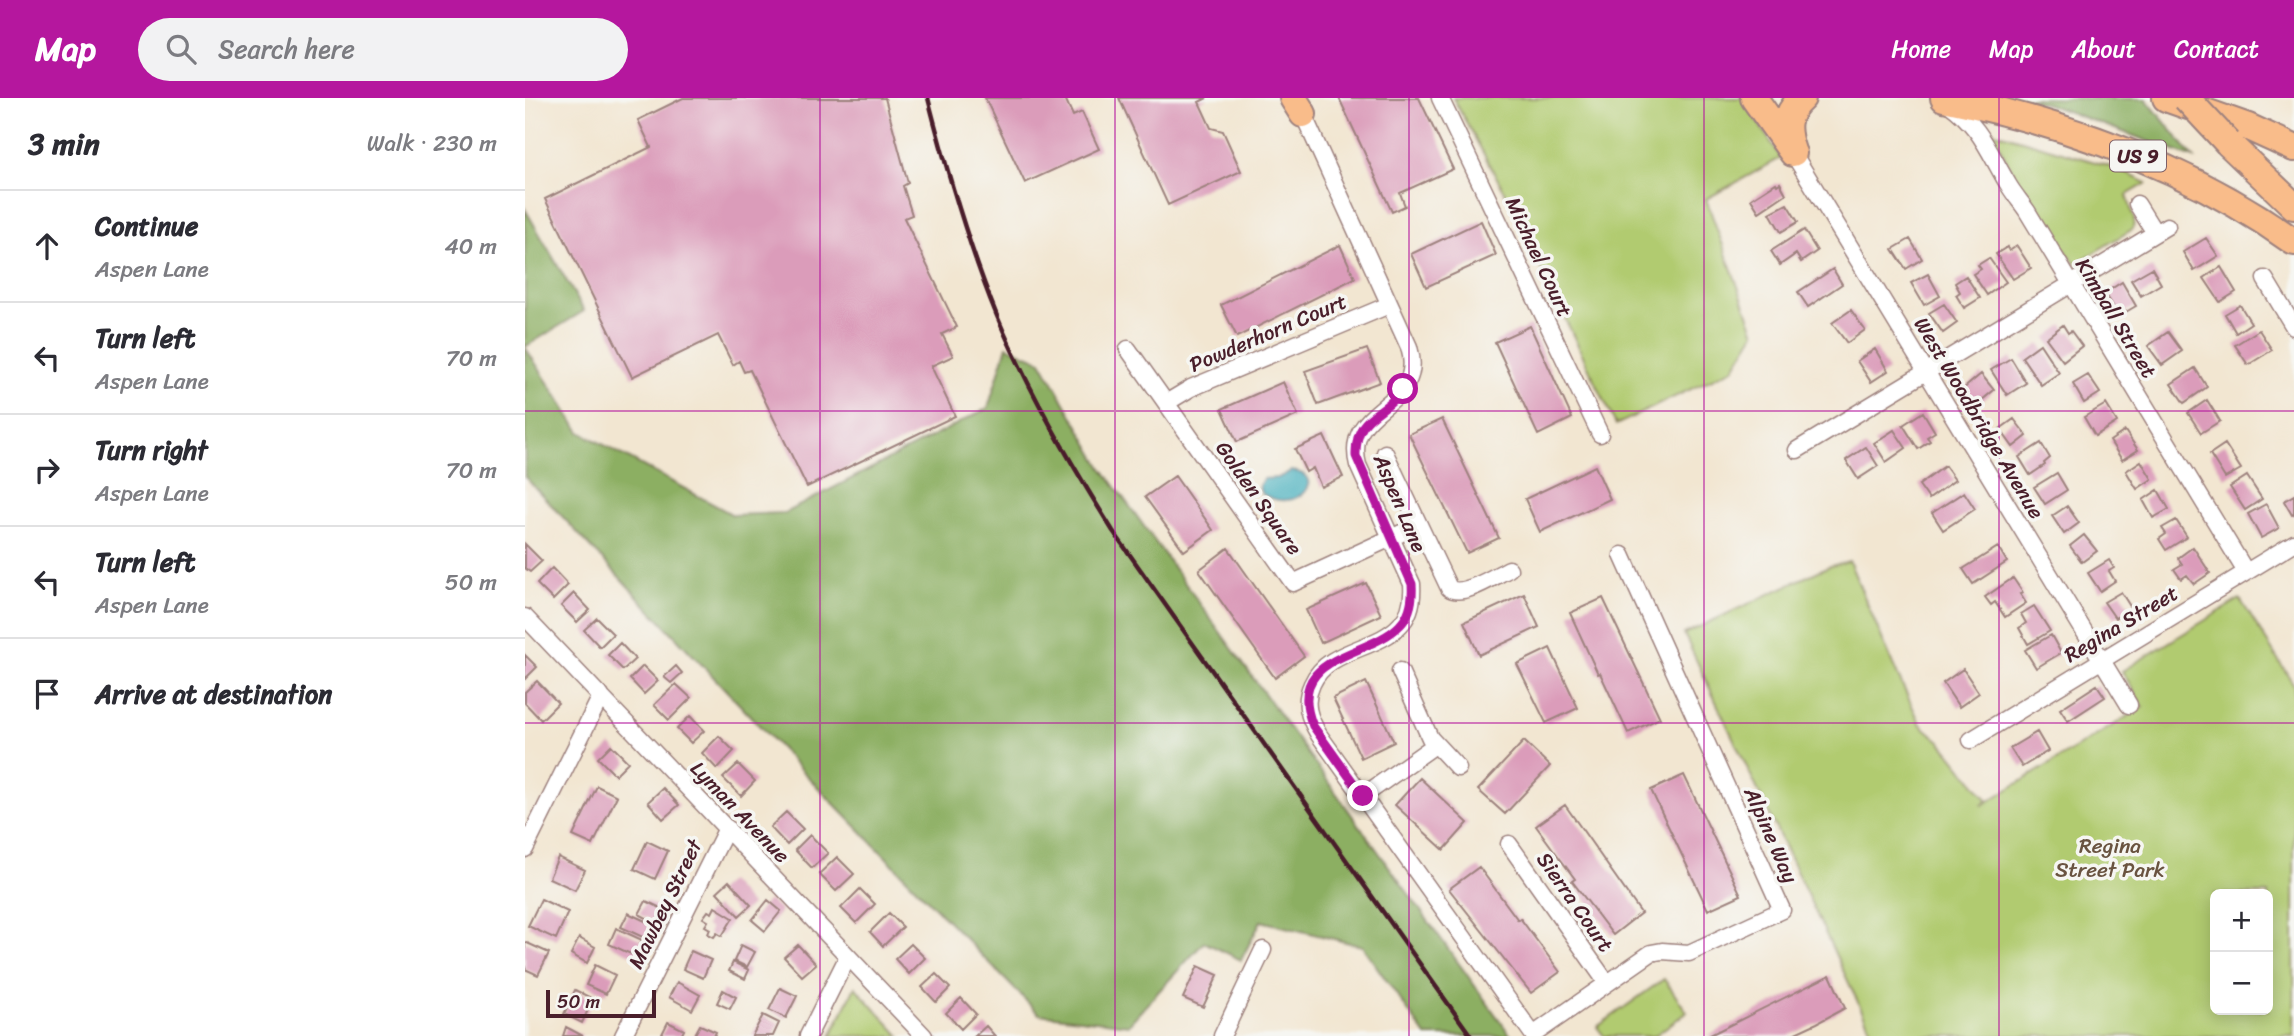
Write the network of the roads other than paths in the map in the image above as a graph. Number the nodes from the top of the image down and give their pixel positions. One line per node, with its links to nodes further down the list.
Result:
1 (1440, 98): 21 (street, Michael Court)
2 (1754, 98): 10 (highway)
3 (1802, 98): 10 (highway)
4 (1938, 98): 15 (street, Kimball Street)
5 (1944, 98): 13 (highway, US 9)
6 (2166, 98): 9 (highway)
7 (2186, 98): 12 (highway, bridge)
8 (1298, 103): 16 (street, Aspen Lane)
9 (2294, 148)
10 (1793, 153): 19 (street, West Woodbridge Avenue)
11 (2137, 204): 15 (street)
12 (2294, 206)
13 (2294, 242)
14 (2265, 279): 17 (street)
15 (2071, 284): 19 (street); 29 (street, Kimball Street)
16 (1389, 305): 20 (street, Powderhorn Court); 25 (street, Aspen Lane)
17 (2294, 327)
18 (1128, 349): 20 (street, Golden Square)
19 (1926, 372): 22 (street); 31 (street, West Woodbridge Avenue)
20 (1166, 403): 25 (street, Golden Square)
21 (1600, 434)
22 (1797, 450)
23 (1385, 453): 24 (street)
24 (1419, 525): 25 (street); 28 (street)
25 (1391, 537): 38 (street, Aspen Lane)
26 (2294, 543): 29 (street, Regina Street)
27 (1622, 555): 44 (street, Alpine Way)
28 (1509, 569)
29 (2246, 572): 31 (street, Regina Street)
30 (525, 617): 33 (street, Lyman Avenue)
31 (2102, 660): 34 (street, West Woodbridge Avenue); 35 (street, Regina Street)
32 (1399, 671): 36 (street)
33 (601, 696): 39 (street, Lyman Avenue); 40 (street)
34 (2129, 705)
35 (1971, 740)
36 (1435, 745): 37 (street); 38 (street)
37 (1458, 768)
38 (1363, 796): 45 (street, Aspen Lane)
39 (727, 828): 43 (street, Lyman Avenue); 46 (street, Mawbey Street)
40 (526, 843)
41 (1509, 844): 44 (street, Sierra Court)
42 (1263, 950): 49 (street)
43 (848, 956): 47 (street); 48 (street, Lyman Avenue)
44 (1607, 983): 45 (street, Alpine Way)
45 (1533, 1035)
46 (623, 1036)
47 (808, 1036)
48 (924, 1036)
49 (1222, 1036)

